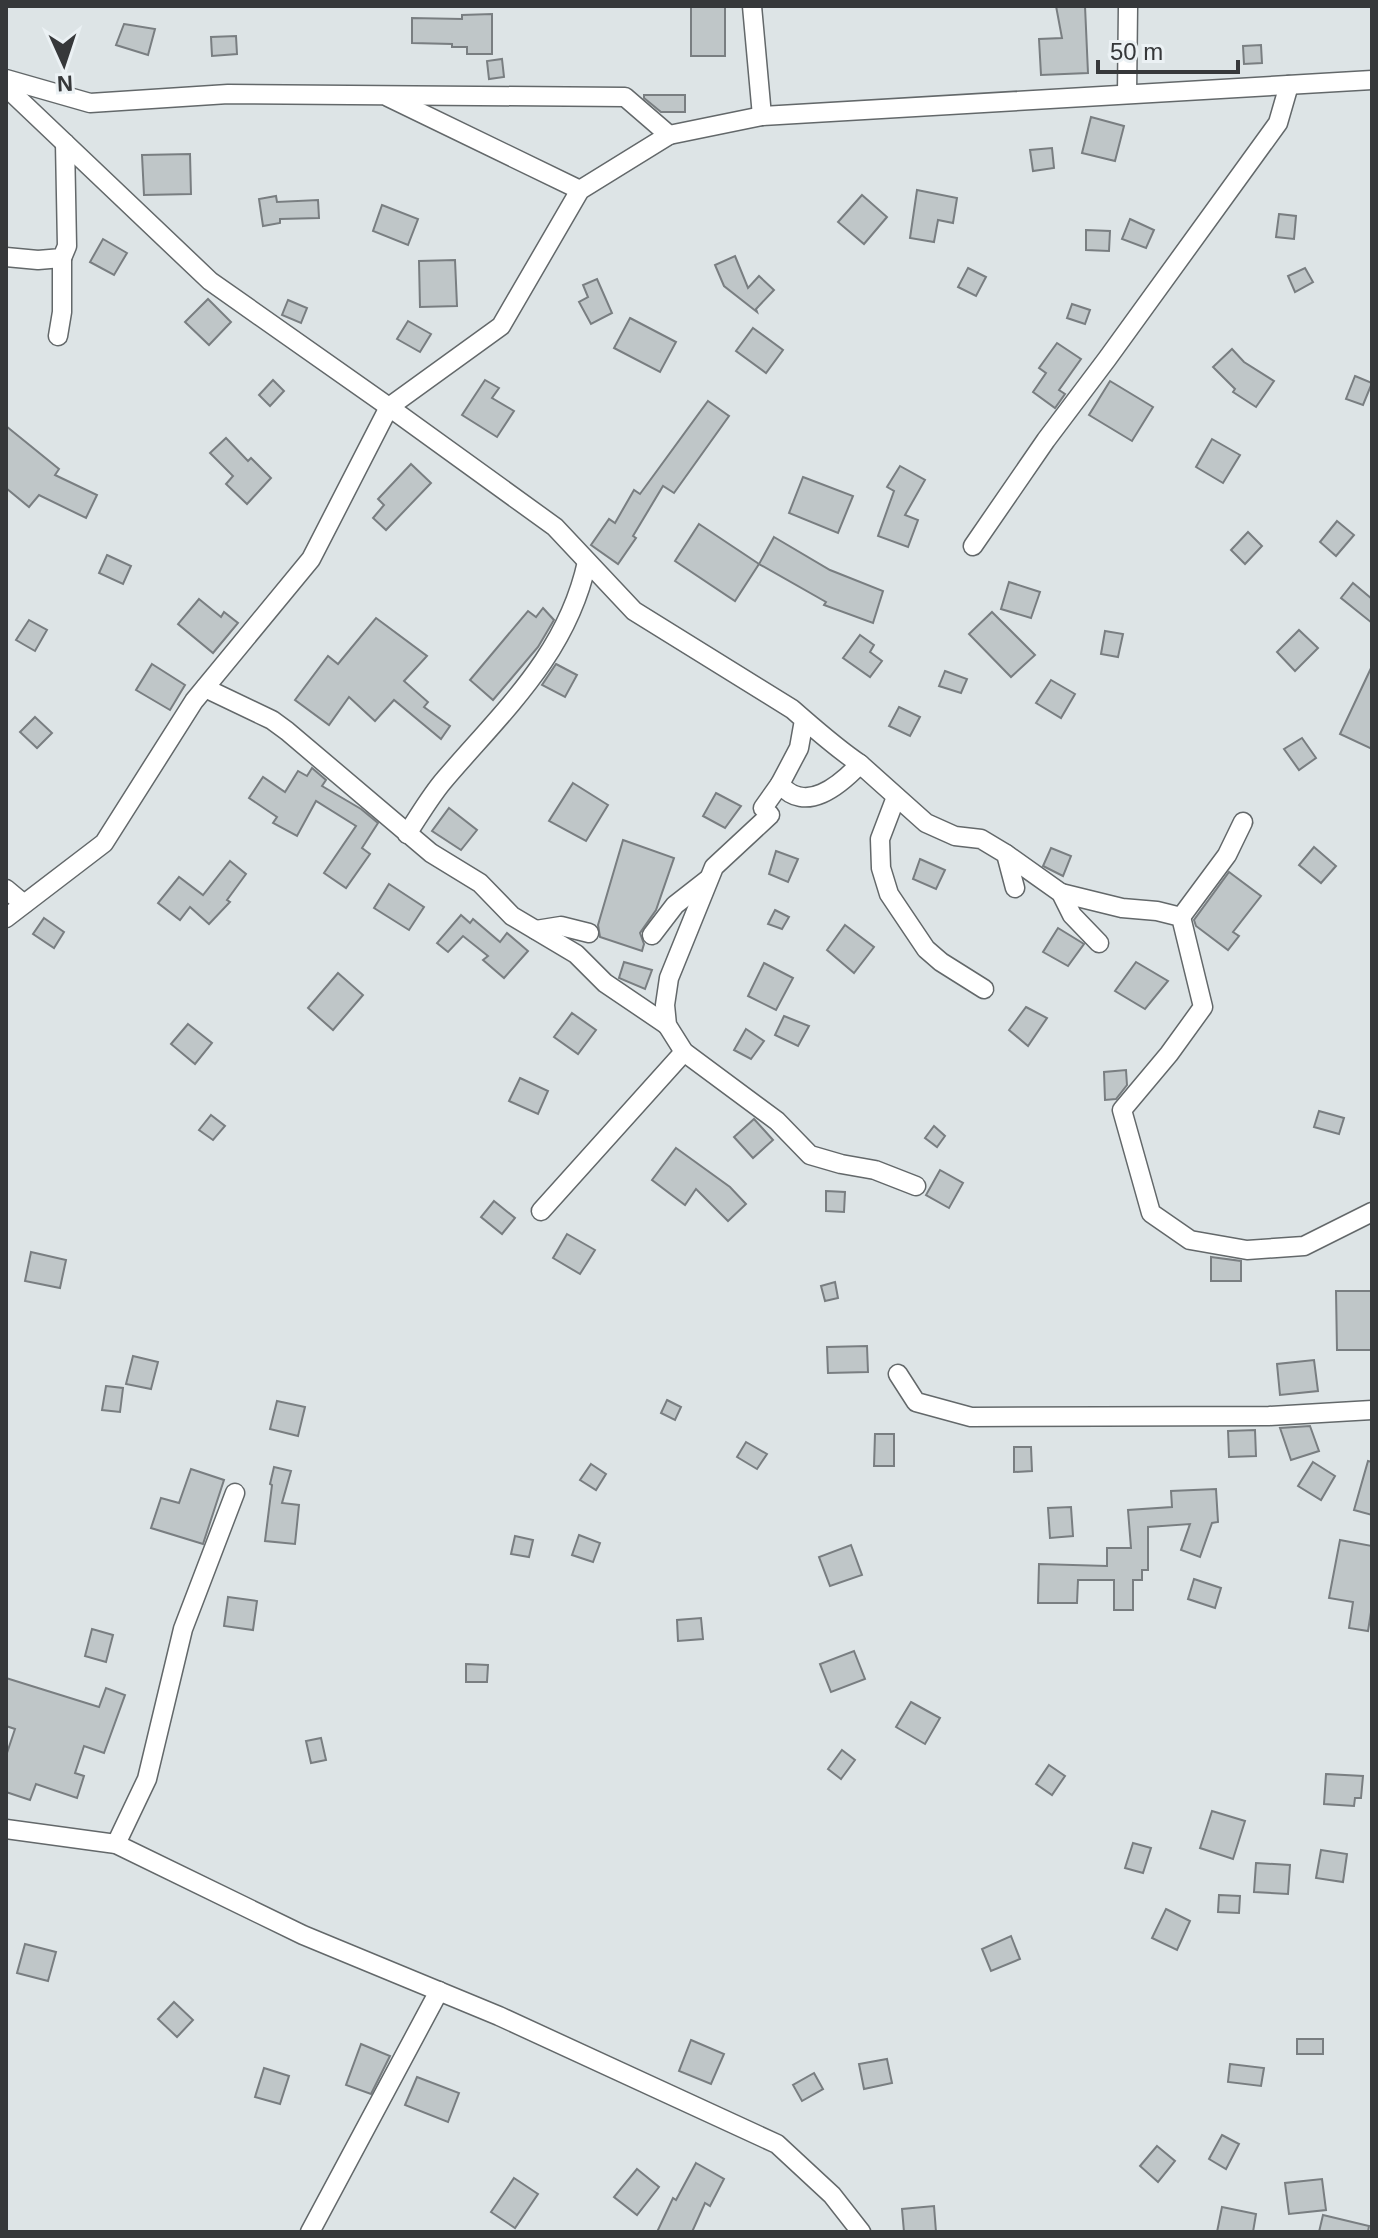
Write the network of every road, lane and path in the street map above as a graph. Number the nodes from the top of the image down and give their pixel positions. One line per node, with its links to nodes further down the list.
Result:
1 (752, 6): 9 (street)
2 (1128, 6): 7 (street)
3 (6, 79): 8 (street)
4 (1372, 80): 5 (street)
5 (1289, 85): 7 (street); 17 (street)
6 (6, 87): 11 (street)
7 (1127, 94): 9 (street)
8 (383, 95): 10 (street); 12 (street)
9 (762, 116): 10 (street)
10 (669, 135): 12 (street)
11 (65, 143): 14 (street); 16 (street)
12 (580, 190): 16 (street)
13 (6, 257): 14 (street)
14 (62, 258): 15 (street)
15 (58, 336)
16 (389, 407): 18 (street); 19 (street)
17 (973, 546)
18 (587, 562): 20 (street); 25 (street)
19 (205, 688): 25 (street); 31 (street)
20 (804, 720): 21 (street); 22 (street)
21 (860, 764): 22 (street); 23 (street)
22 (780, 784): 27 (street)
23 (896, 797): 26 (street); 38 (street)
24 (1243, 822): 32 (street)
25 (407, 834): 34 (street)
26 (1006, 854): 28 (street); 30 (street)
27 (709, 879): 36 (street); 39 (street)
28 (1015, 888)
29 (6, 889): 31 (street)
30 (1061, 893): 32 (street); 37 (street)
31 (24, 904): 33 (street)
32 (1181, 917): 43 (street)
33 (6, 918)
34 (536, 930): 35 (street); 39 (street)
35 (589, 933)
36 (652, 935)
37 (1099, 943)
38 (984, 989)
39 (667, 1025): 40 (street)
40 (684, 1052): 41 (street); 42 (street)
41 (916, 1186)
42 (541, 1211)
43 (1372, 1212)
44 (898, 1374): 45 (street)
45 (1372, 1410)
46 (235, 1493): 48 (street)
47 (6, 1829): 48 (street)
48 (116, 1844): 49 (street)
49 (439, 1991): 50 (street); 51 (street)
50 (310, 2232)
51 (861, 2232)

